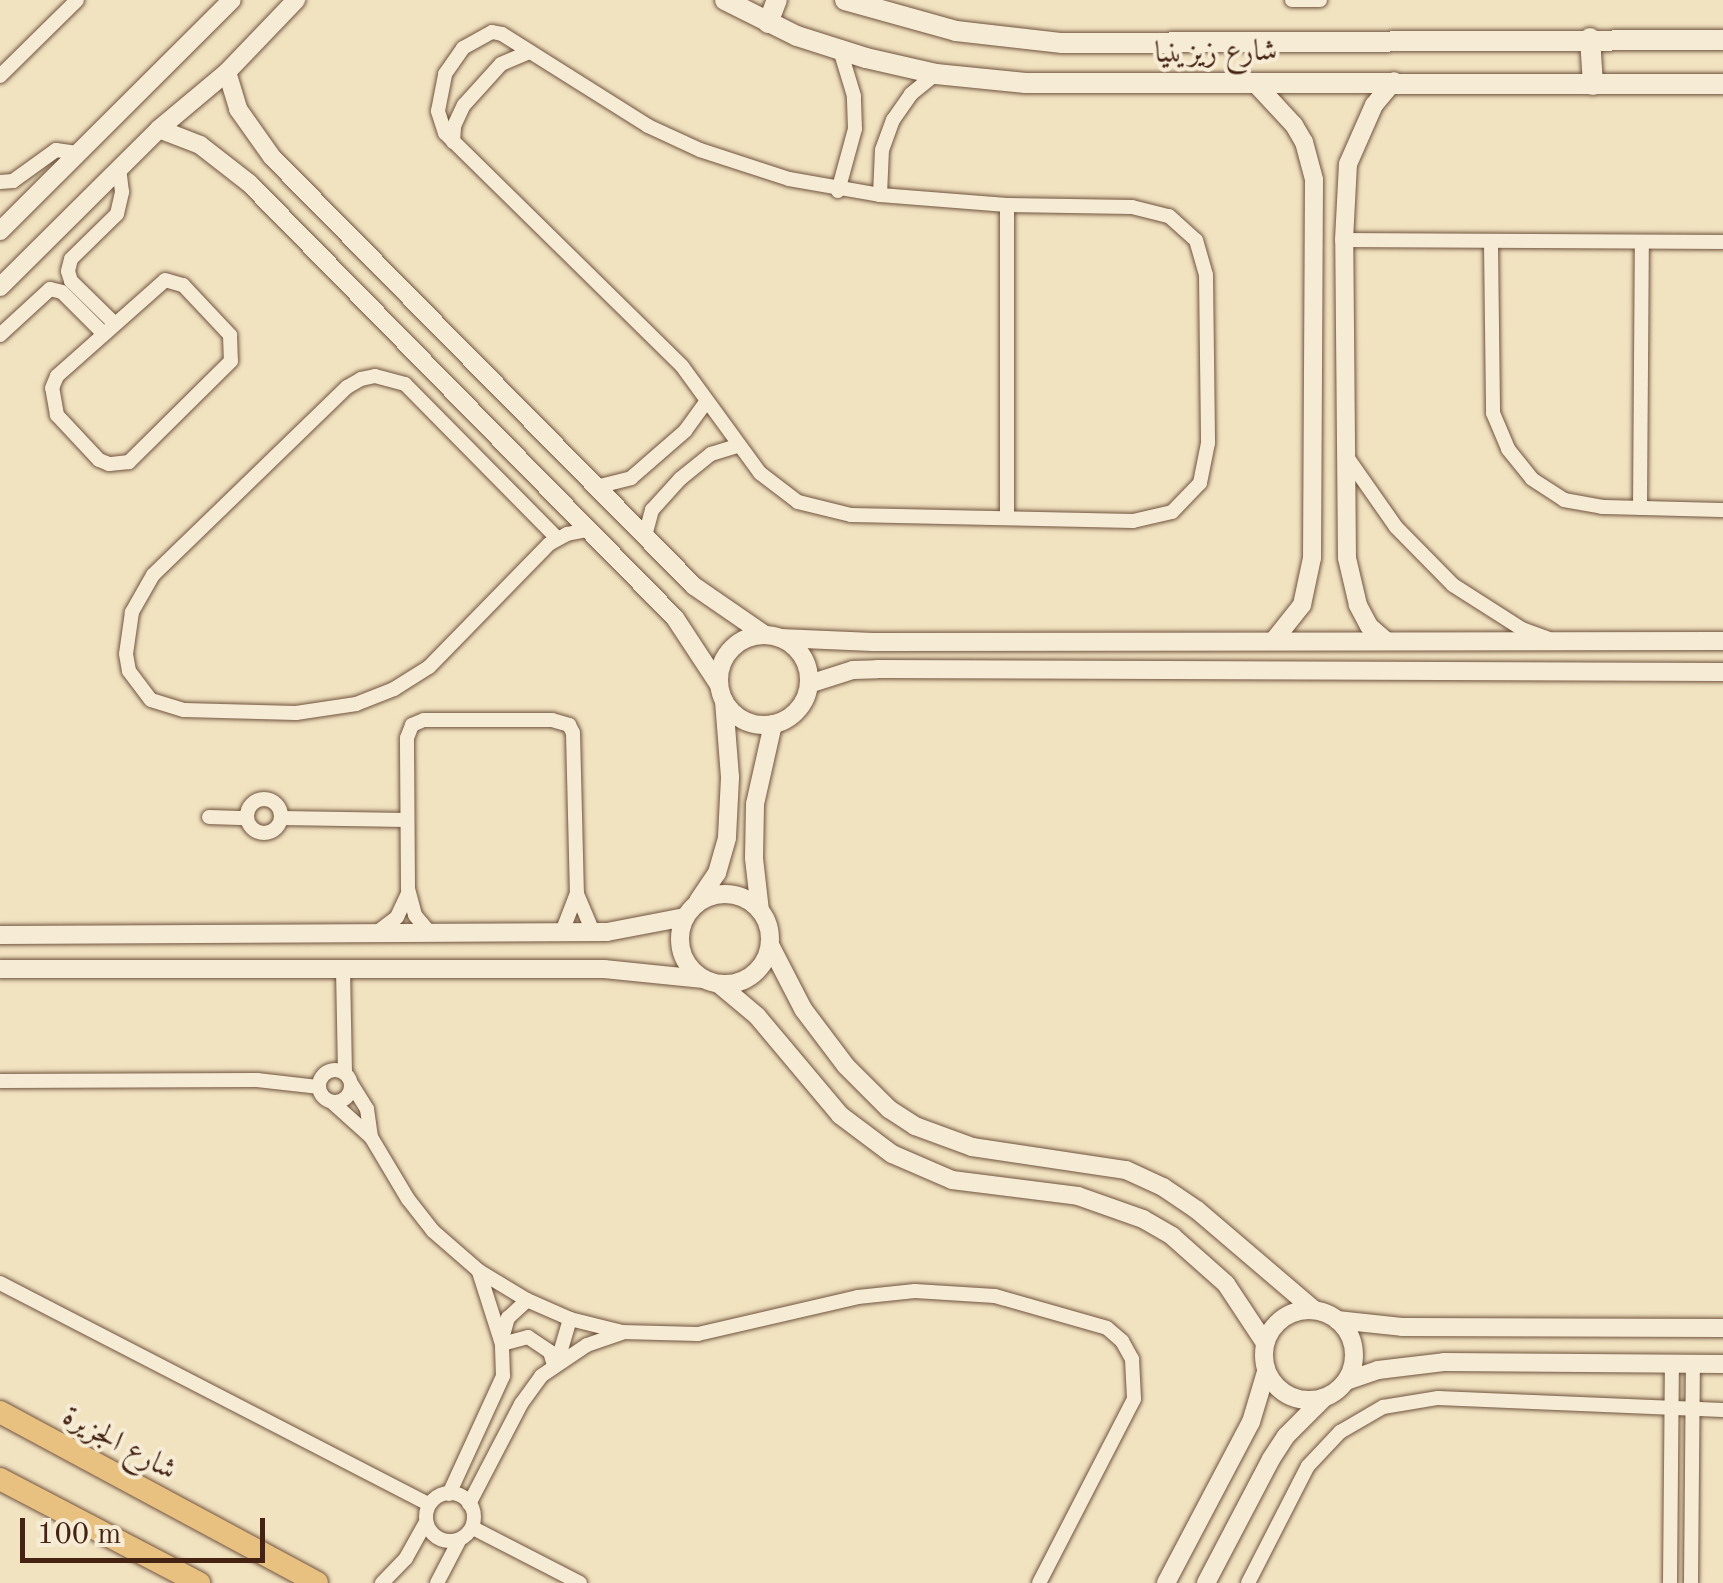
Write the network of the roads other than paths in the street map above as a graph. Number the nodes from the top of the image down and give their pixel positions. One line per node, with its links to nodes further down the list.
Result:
1 (77, 0): 16 (street)
2 (232, 0): 23 (street)
3 (296, 0): 14 (street)
4 (725, 0): 9 (main road, شارع زيزينيا)
5 (777, 0): 9 (main road)
6 (846, 0): 10 (main road, شارع زيزينيا)
7 (1292, 0): 8 (street)
8 (1320, 0)
9 (768, 23): 12 (main road, شارع زيزينيا)
10 (1590, 38): 11 (main road, شارع زيزينيا); 20 (main road)
11 (1723, 40)
12 (840, 50): 15 (main road, شارع زيزينيا); 26 (street)
13 (529, 52): 22 (street); 22 (street); 26 (street)
14 (227, 72): 21 (street); 40 (street)
15 (936, 74): 18 (main road, شارع زيزينيا); 27 (street)
16 (0, 76)
17 (1394, 81): 18 (main road, شارع زيزينيا); 20 (main road, شارع زيزينيا); 30 (street)
18 (1255, 83): 49 (street)
19 (1723, 84): 20 (main road, شارع زيزينيا)
20 (1592, 85)
21 (159, 129): 24 (street); 41 (street)
22 (453, 142): 37 (street)
23 (76, 153): 25 (street); 29 (street)
24 (118, 169): 34 (street); 35 (street)
25 (0, 182)
26 (838, 191): 27 (street)
27 (880, 195): 28 (street)
28 (1007, 205): 44 (street); 44 (street)
29 (0, 230)
30 (1344, 240): 33 (street); 39 (street)
31 (1642, 242): 32 (street); 33 (street); 42 (street)
32 (1723, 242)
33 (1491, 244): 42 (street)
34 (0, 287)
35 (109, 328): 35 (street); 36 (street)
36 (0, 334)
37 (706, 402): 38 (street); 40 (street)
38 (738, 446): 44 (street); 46 (street)
39 (1348, 457): 50 (street); 51 (street)
40 (596, 487): 46 (street)
41 (560, 501): 45 (street); 47 (street)
42 (1640, 508): 43 (street)
43 (1723, 510)
44 (1007, 517)
45 (588, 530): 47 (street); 55 (street)
46 (645, 536): 48 (street)
47 (552, 540): 47 (street)
48 (773, 636): 49 (street); 54 (street); 55 (street)
49 (1275, 639): 50 (street)
50 (1385, 640): 51 (street)
51 (1557, 641): 52 (street)
52 (1723, 641)
53 (1723, 672): 54 (street)
54 (809, 684): 56 (street)
55 (722, 692): 56 (street); 63 (street)
56 (772, 724): 64 (street)
57 (209, 817): 58 (street)
58 (247, 818): 59 (street); 59 (street)
59 (281, 818): 60 (street)
60 (408, 820): 61 (street); 62 (street)
61 (408, 892): 67 (street); 68 (street)
62 (577, 893): 65 (street); 66 (street)
63 (691, 910): 64 (street); 66 (street); 73 (street)
64 (760, 911): 70 (street)
65 (562, 932): 66 (street); 68 (street)
66 (593, 932)
67 (376, 933): 68 (street); 69 (street)
68 (430, 933)
69 (0, 934)
70 (770, 944): 73 (street); 79 (street)
71 (0, 969): 72 (street)
72 (344, 969): 73 (street); 74 (street)
73 (711, 982): 80 (street)
74 (348, 1078): 76 (street); 77 (street); 78 (street)
75 (0, 1081): 76 (street)
76 (318, 1087): 77 (street)
77 (332, 1102): 78 (street)
78 (371, 1137): 81 (street)
79 (1196, 1210): 80 (street); 84 (street)
80 (1172, 1236): 90 (street)
81 (479, 1271): 83 (street); 89 (street)
82 (0, 1283): 104 (street)
83 (526, 1300): 85 (street); 89 (street)
84 (1313, 1310): 86 (street); 90 (street)
85 (570, 1319): 88 (street); 92 (street)
86 (1338, 1320): 87 (street); 96 (street)
87 (1723, 1328)
88 (622, 1332): 92 (street); 114 (street)
89 (502, 1344): 92 (street); 103 (street)
90 (1265, 1344): 95 (street)
91 (1723, 1364): 94 (street)
92 (554, 1365): 105 (street)
93 (1672, 1365): 94 (street); 96 (street); 98 (street)
94 (1693, 1365): 99 (street)
95 (1266, 1372): 97 (street); 115 (street)
96 (1346, 1381): 97 (street)
97 (1325, 1398): 116 (street)
98 (1672, 1408): 99 (street); 117 (street); 118 (street)
99 (1692, 1408): 100 (street); 119 (street)
100 (1723, 1410)
101 (0, 1412): 110 (main road, شارع الجزيرة)
102 (0, 1479): 109 (main road)
103 (448, 1494): 104 (street); 105 (street)
104 (427, 1502): 106 (street)
105 (469, 1504): 107 (street)
106 (426, 1522): 108 (street); 111 (street)
107 (475, 1529): 108 (street); 113 (street)
108 (458, 1541): 112 (street)
109 (200, 1583)
110 (317, 1583)
111 (382, 1583)
112 (437, 1583)
113 (580, 1583)
114 (1039, 1583)
115 (1166, 1583)
116 (1206, 1583)
117 (1248, 1583)
118 (1670, 1583)
119 (1691, 1583)

